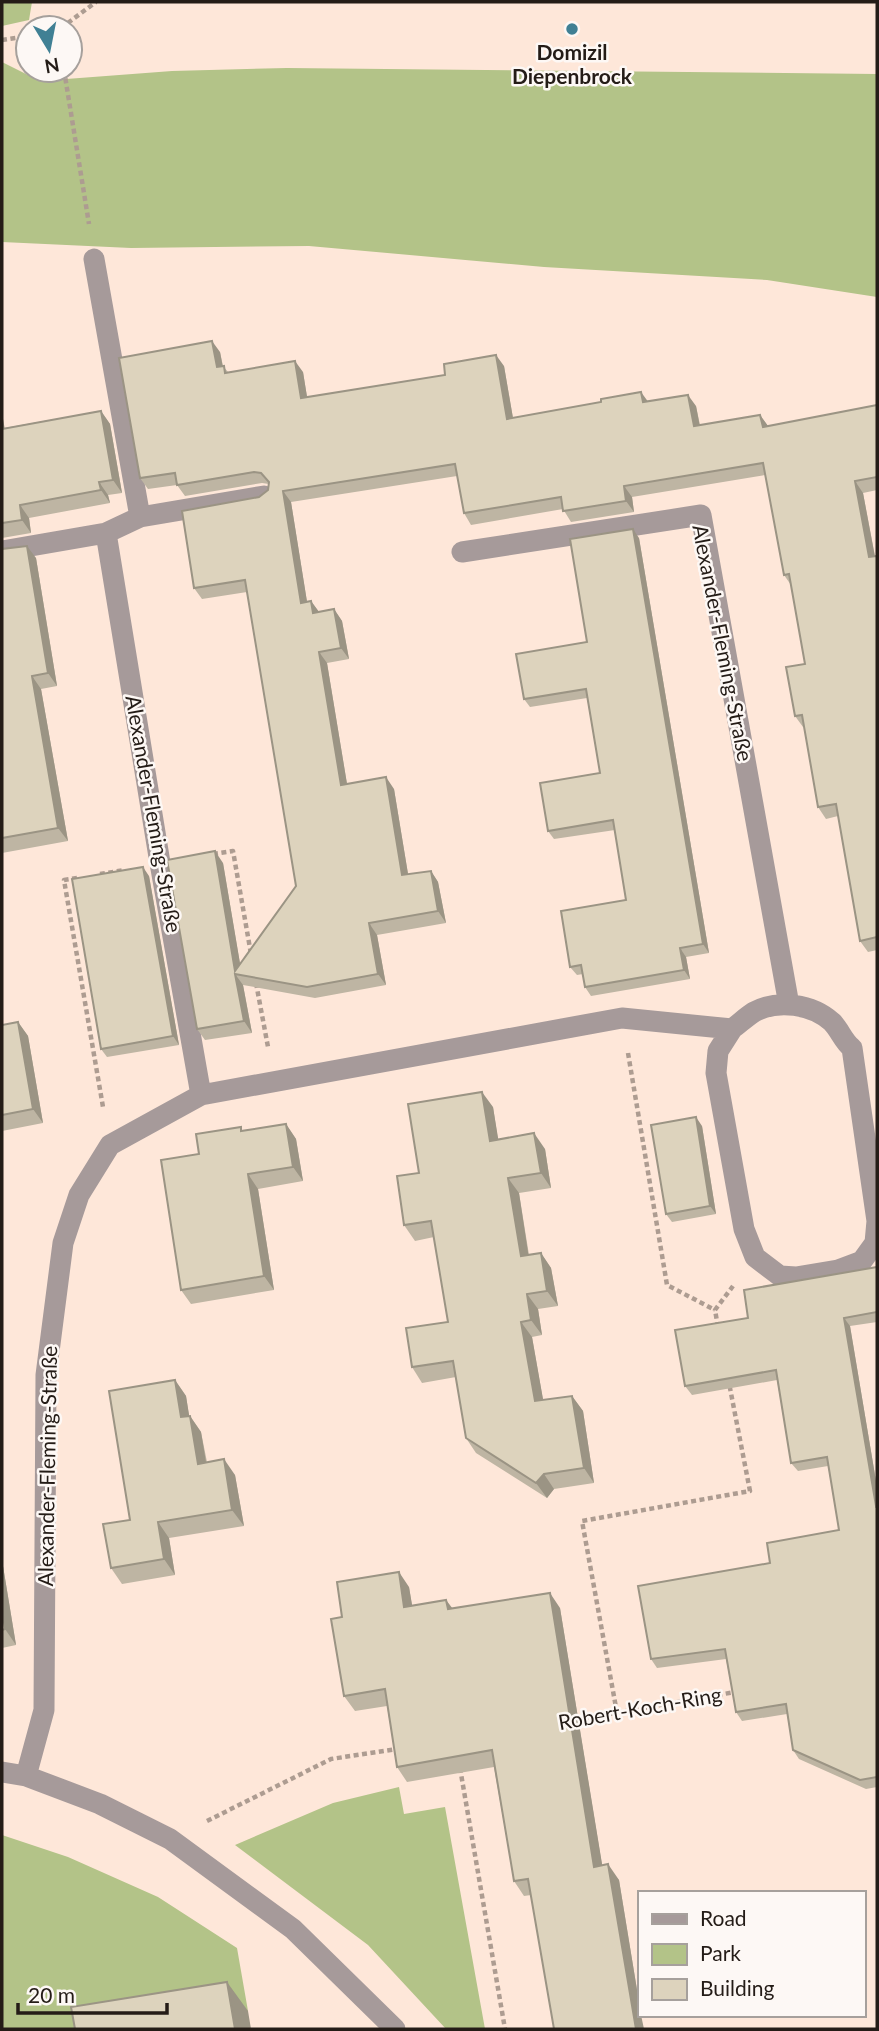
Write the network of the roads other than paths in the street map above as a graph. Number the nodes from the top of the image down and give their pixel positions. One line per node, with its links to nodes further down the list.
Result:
1 (94, 259): 3 (street)
2 (264, 496): 3 (street)
3 (140, 517): 4 (street)
4 (106, 533): 5 (street); 9 (street, Alexander-Fleming-Straße)
5 (2, 551)
6 (462, 552): 7 (street, Alexander-Fleming-Straße)
7 (789, 1004): 8 (street); 8 (street)
8 (732, 1029): 9 (street, Alexander-Fleming-Straße)
9 (201, 1095): 11 (street, Alexander-Fleming-Straße)
10 (2, 1772): 11 (street)
11 (26, 1776): 12 (street)
12 (395, 2029)

